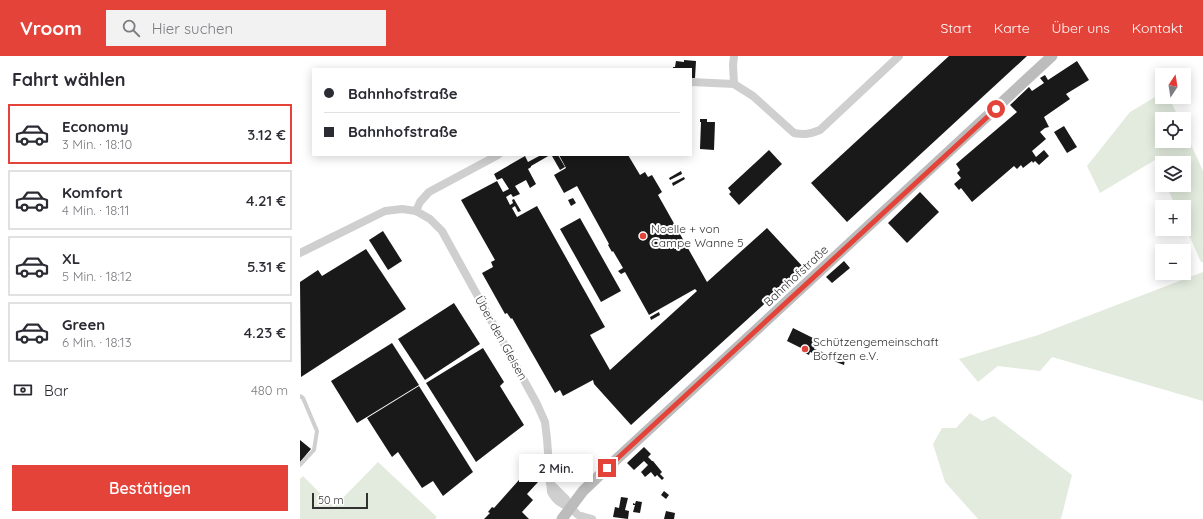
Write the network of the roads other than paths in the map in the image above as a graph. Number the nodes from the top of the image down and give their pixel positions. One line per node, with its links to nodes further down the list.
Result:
1 (734, 56): 5 (street)
2 (899, 56): 5 (street)
3 (1052, 56): 11 (main road, Bahnhofstraße)
4 (692, 82): 5 (street)
5 (734, 84)
6 (496, 156): 7 (street)
7 (416, 211): 8 (street); 11 (street, Über den Gleisen)
8 (300, 253)
9 (300, 396): 10 (lane)
10 (300, 465)
11 (570, 507): 12 (main road, Bahnhofstraße); 13 (street)
12 (562, 519)
13 (592, 519)

